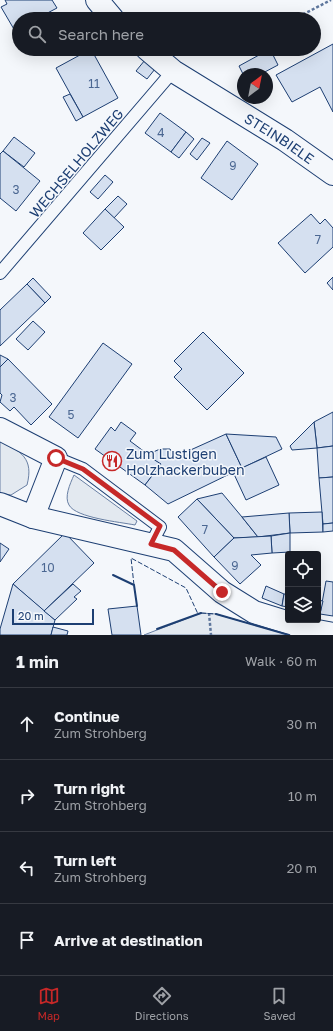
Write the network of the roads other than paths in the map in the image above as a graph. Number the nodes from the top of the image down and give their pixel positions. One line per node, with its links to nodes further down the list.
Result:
1 (97, 0): 2 (street)
2 (107, 12)
3 (155, 56): 4 (street, STEINBIELE)
4 (173, 71): 5 (street, STEINBIELE); 6 (lane, WECHSELHOLZWEG)
5 (333, 174)
6 (0, 273)
7 (0, 429): 8 (street)
8 (56, 458): 10 (street); 11 (lane)
9 (0, 504): 10 (street)
10 (33, 517): 11 (street)
11 (151, 544): 12 (street)
12 (333, 634)

